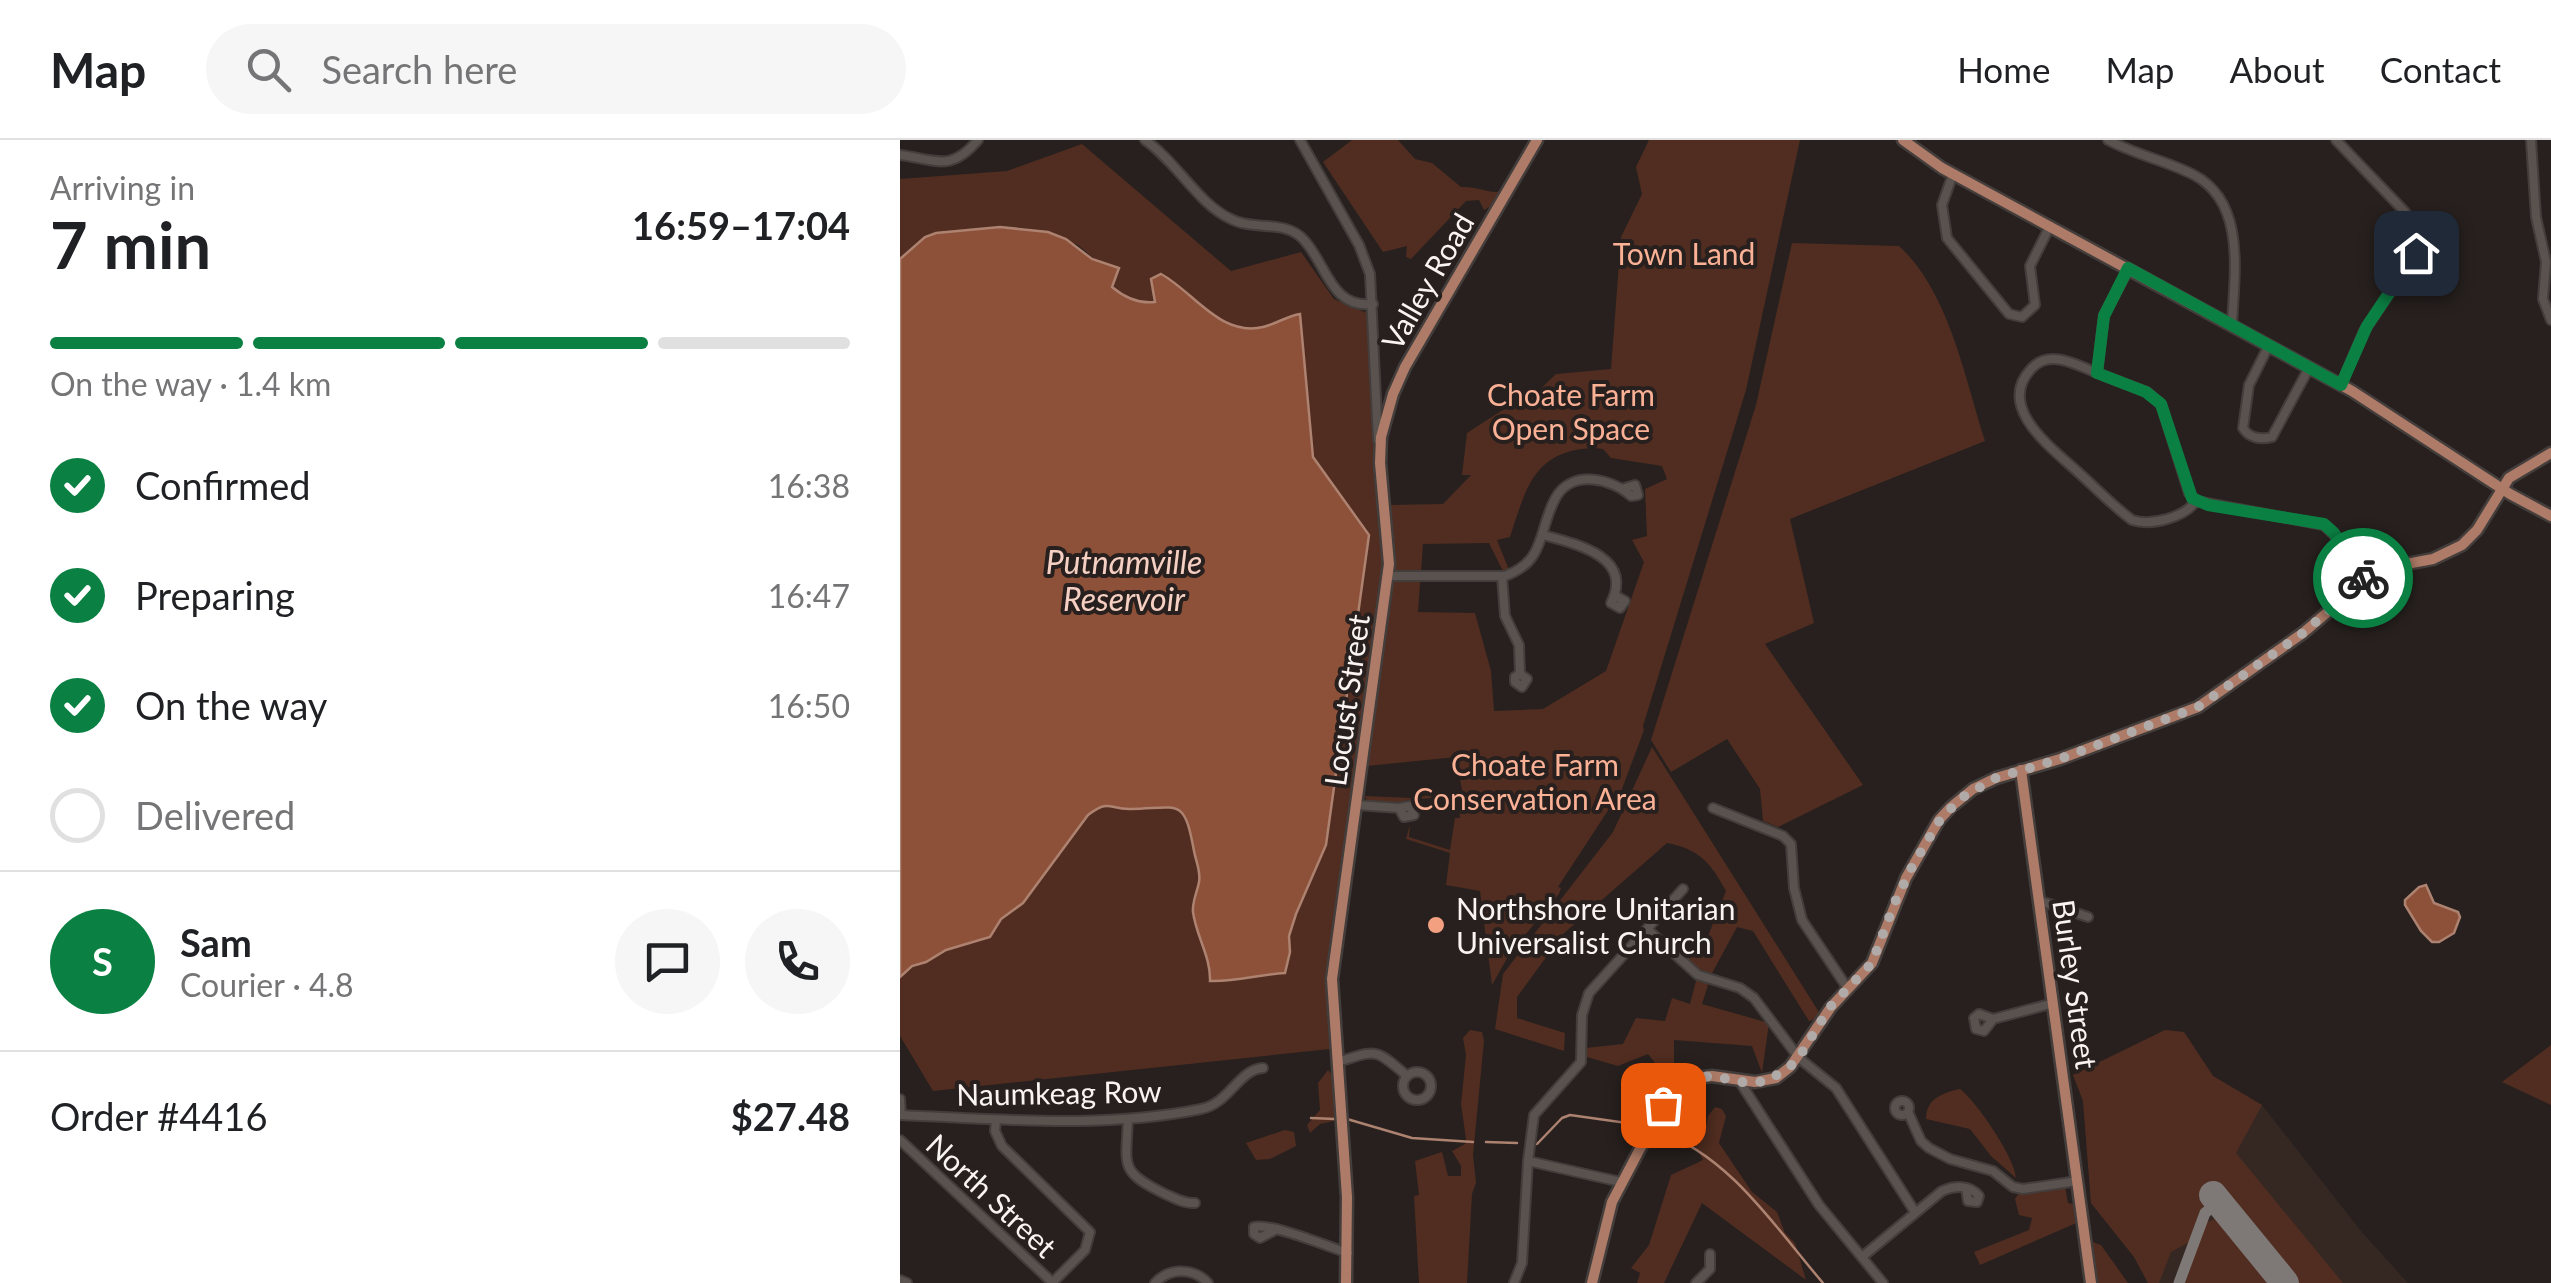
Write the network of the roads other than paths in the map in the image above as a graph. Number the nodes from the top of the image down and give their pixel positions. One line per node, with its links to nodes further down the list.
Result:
1 (978, 140): 10 (street)
2 (1145, 140): 14 (street)
3 (1300, 140): 14 (street, Locust Street)
4 (1536, 140): 22 (main road, Valley Road)
5 (1903, 140): 11 (main road)
6 (2108, 140): 9 (street)
7 (2336, 140): 20 (street)
8 (2531, 140): 15 (street)
9 (2120, 143): 16 (street)
10 (900, 154)
11 (1953, 174): 12 (main road); 12 (street)
12 (2050, 226): 13 (main road)
13 (2128, 268): 16 (main road); 19 (street)
14 (1373, 304): 22 (street, Locust Street)
15 (2551, 320)
16 (2232, 326): 17 (main road)
17 (2269, 345): 18 (main road); 18 (street)
18 (2309, 368): 20 (main road)
19 (2097, 373): 25 (street); 25 (street)
20 (2341, 385): 24 (main road)
21 (2551, 453): 24 (main road)
22 (1380, 454): 28 (main road, Locust Street)
23 (1625, 488): 27 (street)
24 (2501, 488): 26 (main road); 30 (main road)
25 (2196, 501): 30 (street)
26 (2549, 512)
27 (1544, 535): 29 (street); 31 (street)
28 (1388, 576): 29 (street); 34 (main road, Locust Street)
29 (1502, 576): 32 (street)
30 (2364, 580): 33 (main road)
31 (1616, 596)
32 (1520, 674)
33 (2021, 770): 38 (main road, Burley Street); 41 (main road)
34 (1357, 806): 35 (street); 45 (main road, Locust Street)
35 (1400, 808)
36 (1713, 808): 41 (street)
37 (1683, 889): 40 (street)
38 (2040, 901): 39 (street); 42 (main road, Burley Street)
39 (2088, 917)
40 (1648, 930): 44 (street); 55 (street)
41 (1848, 989): 44 (main road)
42 (2054, 1003): 43 (street); 56 (main road, Burley Street)
43 (1993, 1019)
44 (1799, 1058): 48 (main road); 60 (street)
45 (1336, 1062): 47 (street); 62 (main road, Locust Street)
46 (1263, 1068): 52 (street, Naumkeag Row)
47 (1407, 1076)
48 (1740, 1082): 57 (main road); 64 (street)
49 (900, 1099): 51 (street)
50 (1908, 1112): 56 (street)
51 (900, 1115): 53 (street, Naumkeag Row)
52 (1128, 1118): 53 (street, Naumkeag Row); 59 (street)
53 (996, 1120): 66 (street)
54 (902, 1145): 66 (street, North Street)
55 (1528, 1161): 57 (street); 70 (street)
56 (2078, 1181): 74 (main road, Burley Street)
57 (1621, 1182): 71 (main road)
58 (1966, 1188): 60 (street)
59 (1195, 1204)
60 (1915, 1212): 64 (street)
61 (1277, 1229): 62 (street)
62 (1348, 1253): 69 (main road, Locust Street)
63 (1710, 1254): 72 (street)
64 (1862, 1257): 73 (street)
65 (1196, 1280): 67 (street); 68 (street)
66 (1052, 1283)
67 (1155, 1283)
68 (1208, 1283)
69 (1346, 1283)
70 (1514, 1283)
71 (1592, 1283)
72 (1696, 1283)
73 (1884, 1283)
74 (2091, 1283)

